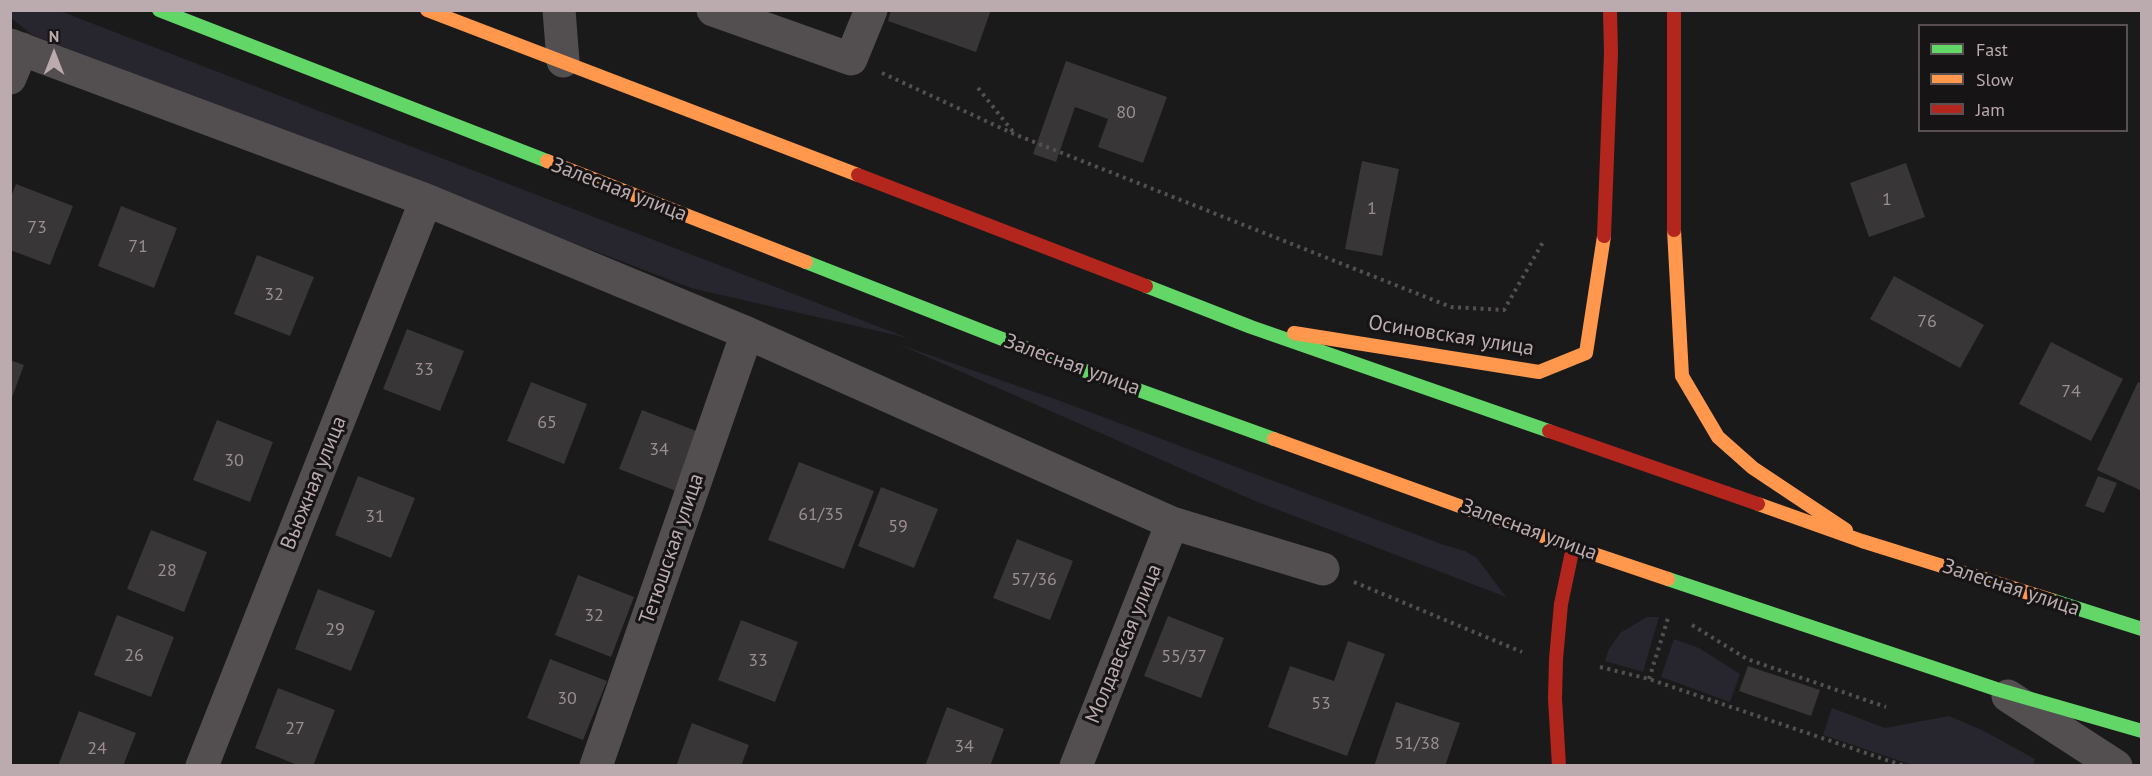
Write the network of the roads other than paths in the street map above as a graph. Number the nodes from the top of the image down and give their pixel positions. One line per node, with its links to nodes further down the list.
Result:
1 (159, 10): 15 (main road, Залесная улица)
2 (427, 10): 9 (main road, Залесная улица)
3 (559, 10): 9 (street)
4 (713, 10): 5 (street)
5 (871, 10)
6 (1610, 10): 11 (main road, Осиновская улица)
7 (1674, 10): 14 (main road)
8 (14, 57): 10 (street)
9 (563, 61): 11 (main road, Залесная улица)
10 (426, 200): 12 (street); 20 (street, Вьюжная улица)
11 (1251, 327): 14 (main road, Залесная улица)
12 (747, 333): 13 (street); 21 (street, Тетюшская улица)
13 (1172, 523): 16 (street); 22 (street, Молдавская улица)
14 (1862, 541): 17 (main road, Залесная улица)
15 (1573, 546): 18 (main road, Залесная улица); 23 (main road)
16 (1323, 569)
17 (2142, 629)
18 (1996, 689): 19 (main road, Залесная улица); 24 (street, Залесная улица)
19 (2142, 731)
20 (202, 765)
21 (596, 765)
22 (1076, 765)
23 (1559, 765)
24 (2116, 765)

